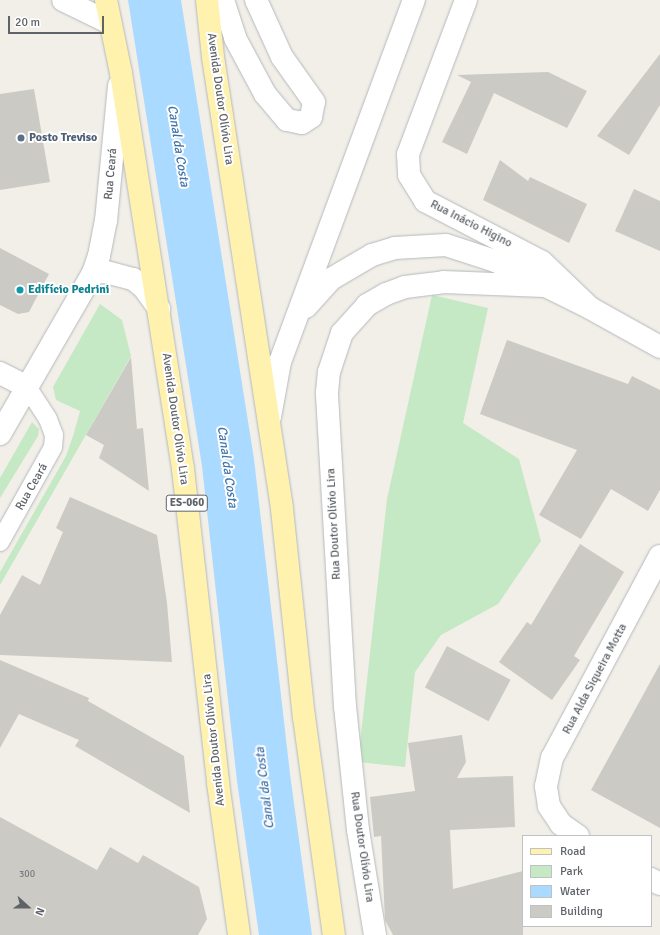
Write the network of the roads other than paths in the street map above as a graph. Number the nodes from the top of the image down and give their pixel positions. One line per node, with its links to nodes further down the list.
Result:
1 (63, 0): 8 (street)
2 (106, 0): 8 (main road, Avenida Doutor Olívio Lira / ES-060)
3 (207, 0): 18 (main road, Avenida Doutor Olívio Lira)
4 (223, 0): 5 (street)
5 (256, 0)
6 (414, 0): 14 (street)
7 (466, 0): 12 (street, Rua Inácio Higino)
8 (110, 23): 9 (main road, Avenida Doutor Olívio Lira / ES-060)
9 (121, 73): 10 (street, Rua Ceará); 13 (main road, Avenida Doutor Olívio Lira / ES-060)
10 (93, 273): 13 (street); 17 (street, Rua Ceará)
11 (544, 286): 12 (street, Rua Inácio Higino); 14 (street, Rua Inácio Higino); 25 (street, Rua Doutor Olívio Lira)
12 (590, 308): 15 (street, Rua Inácio Higino)
13 (159, 309): 23 (main road, Avenida Doutor Olívio Lira / ES-060)
14 (289, 336): 18 (street)
15 (660, 347)
16 (0, 373): 17 (street)
17 (27, 387): 19 (street, Rua Ceará); 20 (lane, Rua Ceará)
18 (270, 418): 24 (main road, Avenida Doutor Olívio Lira)
19 (0, 434)
20 (0, 542)
21 (660, 556): 22 (street, Rua Alda Siqueira Motta)
22 (577, 835)
23 (239, 935)
24 (334, 935)
25 (375, 935)

